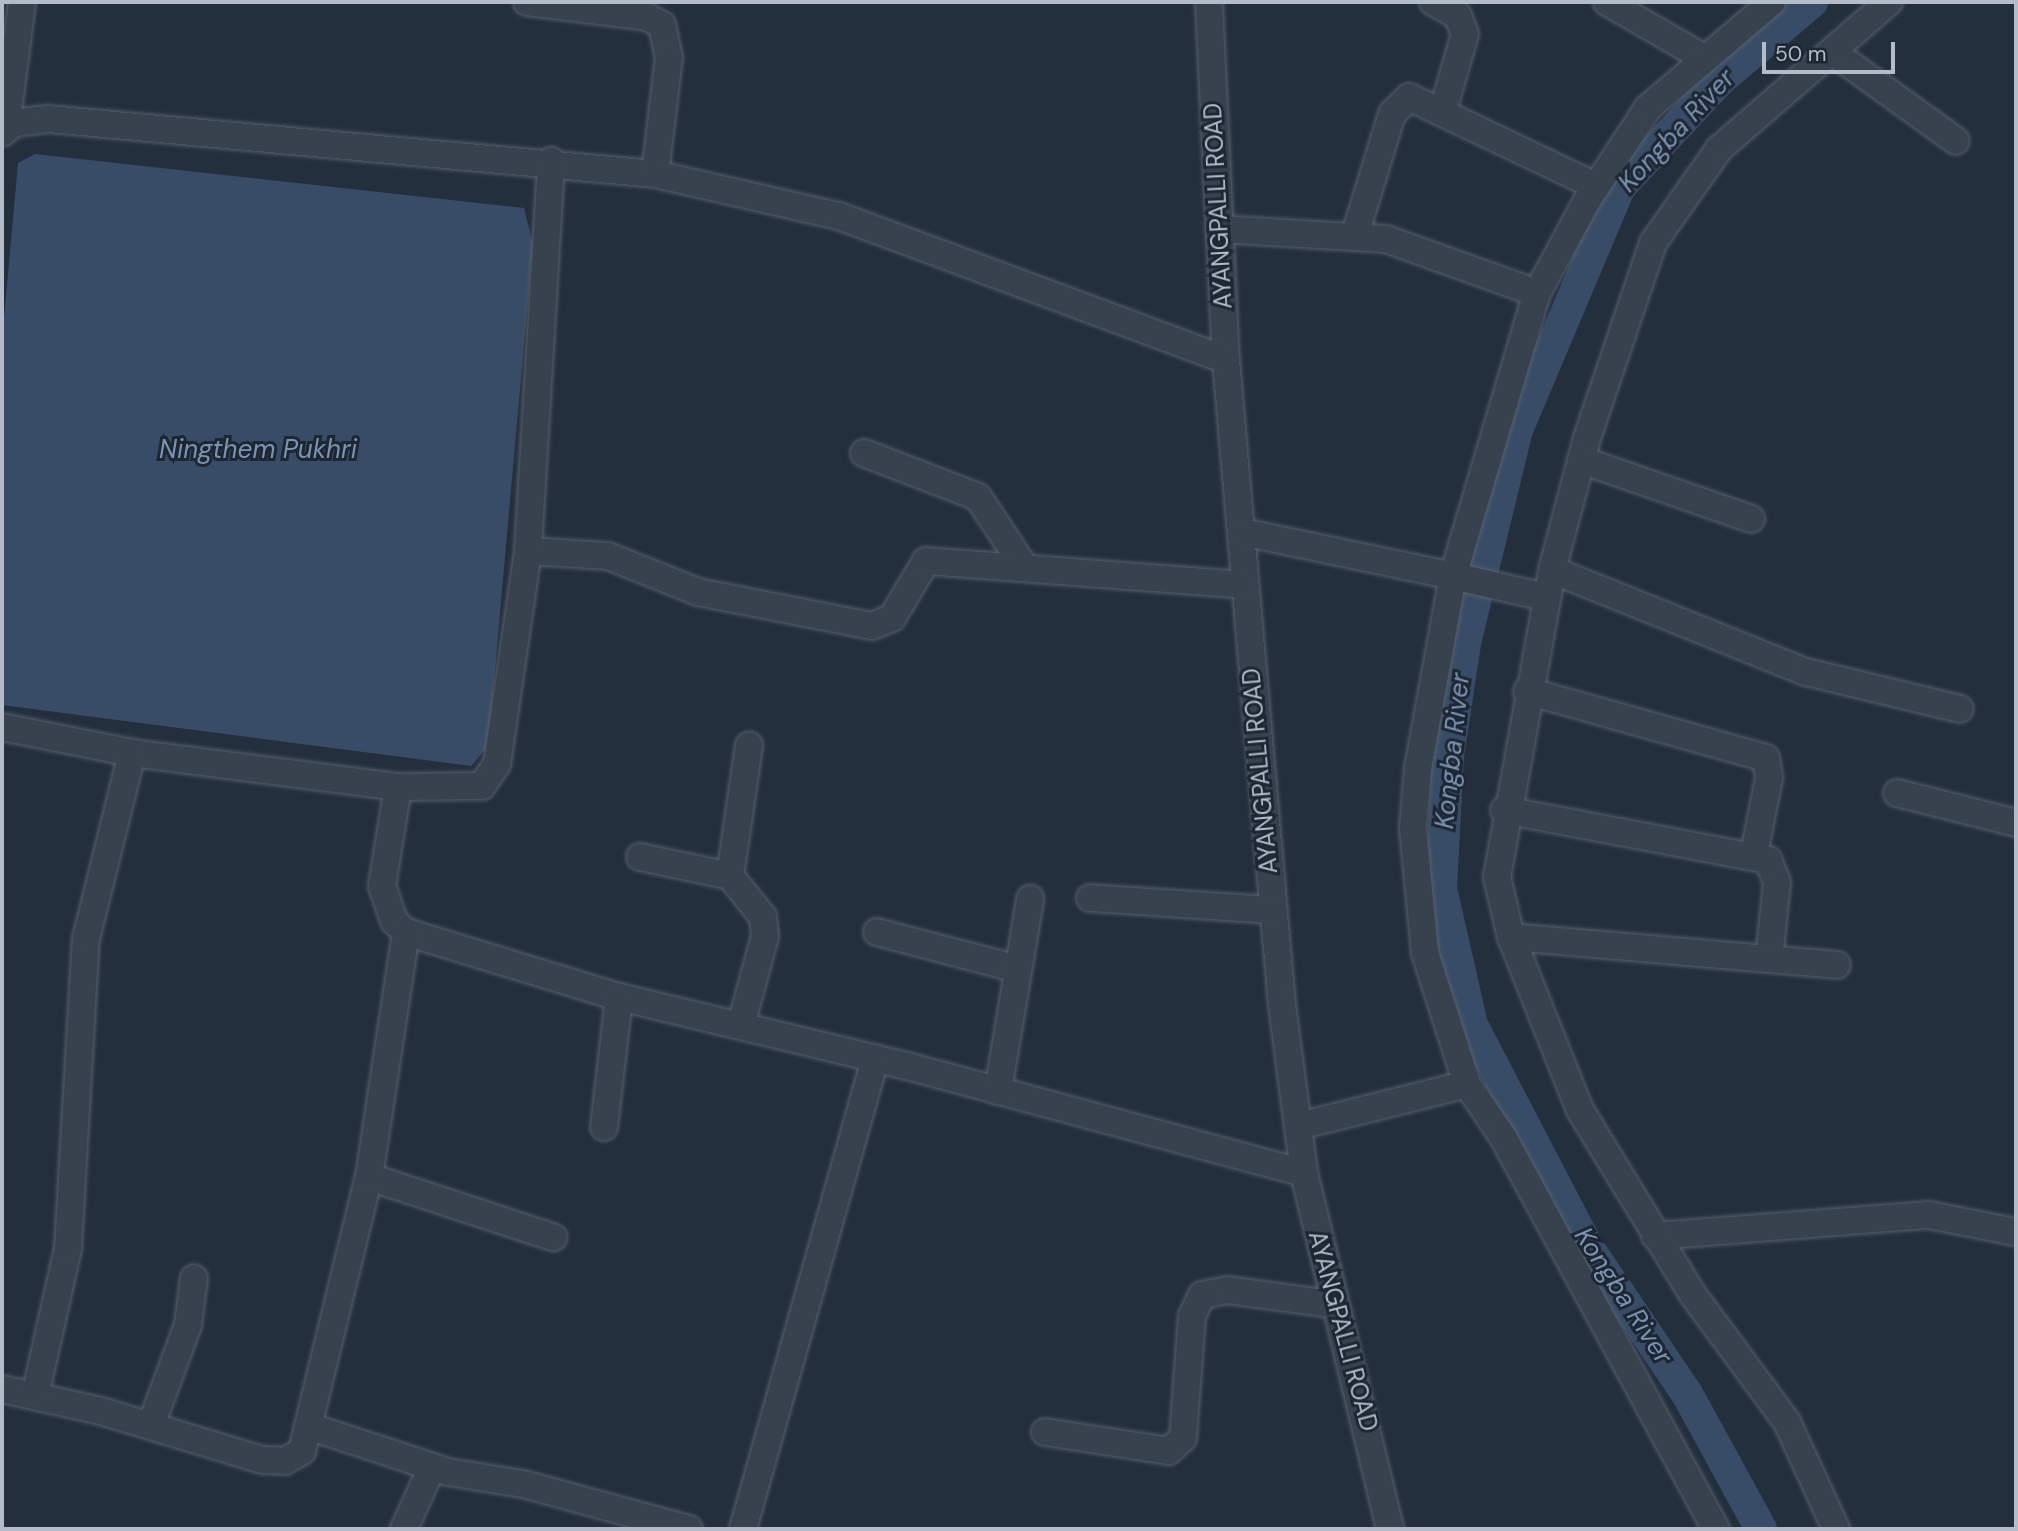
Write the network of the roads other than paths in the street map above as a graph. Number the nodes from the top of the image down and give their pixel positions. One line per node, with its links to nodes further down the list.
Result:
1 (22, 2): 11 (street)
2 (527, 2): 14 (street)
3 (1209, 2): 16 (street, AYANGPALLI ROAD)
4 (1433, 2): 10 (street)
5 (1607, 2): 9 (street)
6 (1772, 2): 9 (street)
7 (1889, 2): 8 (street)
8 (1834, 53): 12 (street); 21 (street)
9 (1704, 58): 15 (street)
10 (1443, 110): 15 (street); 17 (street)
11 (4, 130): 13 (street)
12 (1956, 141)
13 (551, 161): 14 (street); 24 (street)
14 (654, 174): 19 (street)
15 (1596, 186): 18 (street)
16 (1219, 229): 17 (street); 19 (street, AYANGPALLI ROAD)
17 (1355, 235): 18 (street)
18 (1537, 293): 27 (street)
19 (1226, 360): 23 (street, AYANGPALLI ROAD)
20 (864, 453): 25 (street)
21 (1581, 460): 22 (street); 26 (street)
22 (1751, 519)
23 (1242, 533): 27 (street); 28 (street, AYANGPALLI ROAD)
24 (528, 551): 25 (street); 35 (street)
25 (1023, 565): 28 (street)
26 (1552, 570): 29 (street); 31 (street)
27 (1461, 578): 29 (street); 54 (street)
28 (1244, 585): 44 (street, AYANGPALLI ROAD)
29 (1537, 595): 30 (street)
30 (1527, 691): 37 (street); 39 (street)
31 (1960, 709)
32 (2, 727): 34 (street)
33 (749, 745): 41 (street)
34 (132, 753): 35 (street); 66 (street)
35 (398, 786): 45 (street)
36 (1897, 793): 38 (street)
37 (1504, 810): 39 (street); 47 (street)
38 (2016, 823)
39 (1754, 854): 48 (street)
40 (640, 856): 41 (street)
41 (730, 876): 52 (street)
42 (1090, 898): 44 (street)
43 (1030, 899): 50 (street)
44 (1273, 910): 57 (street, AYANGPALLI ROAD)
45 (406, 932): 51 (street); 59 (street)
46 (877, 932): 50 (street)
47 (1511, 937): 48 (street); 61 (street)
48 (1769, 959): 49 (street)
49 (1837, 965)
50 (1018, 969): 55 (street)
51 (619, 997): 52 (street); 56 (street)
52 (741, 1025): 53 (street)
53 (875, 1058): 55 (street); 73 (street)
54 (1467, 1084): 57 (street); 75 (street)
55 (998, 1091): 58 (street)
56 (604, 1126)
57 (1299, 1126): 58 (street, AYANGPALLI ROAD)
58 (1304, 1173): 64 (street, AYANGPALLI ROAD)
59 (369, 1177): 62 (street); 68 (street)
60 (2016, 1232): 61 (street)
61 (1656, 1236): 76 (street)
62 (553, 1237)
63 (194, 1278): 67 (street)
64 (1332, 1304): 69 (street); 74 (street, AYANGPALLI ROAD)
65 (2, 1389): 66 (street)
66 (35, 1396): 67 (street)
67 (151, 1425): 68 (street)
68 (308, 1426): 70 (street)
69 (1045, 1432)
70 (432, 1467): 71 (street); 72 (street)
71 (404, 1529)
72 (689, 1529)
73 (743, 1529)
74 (1390, 1529)
75 (1716, 1529)
76 (1836, 1529)

